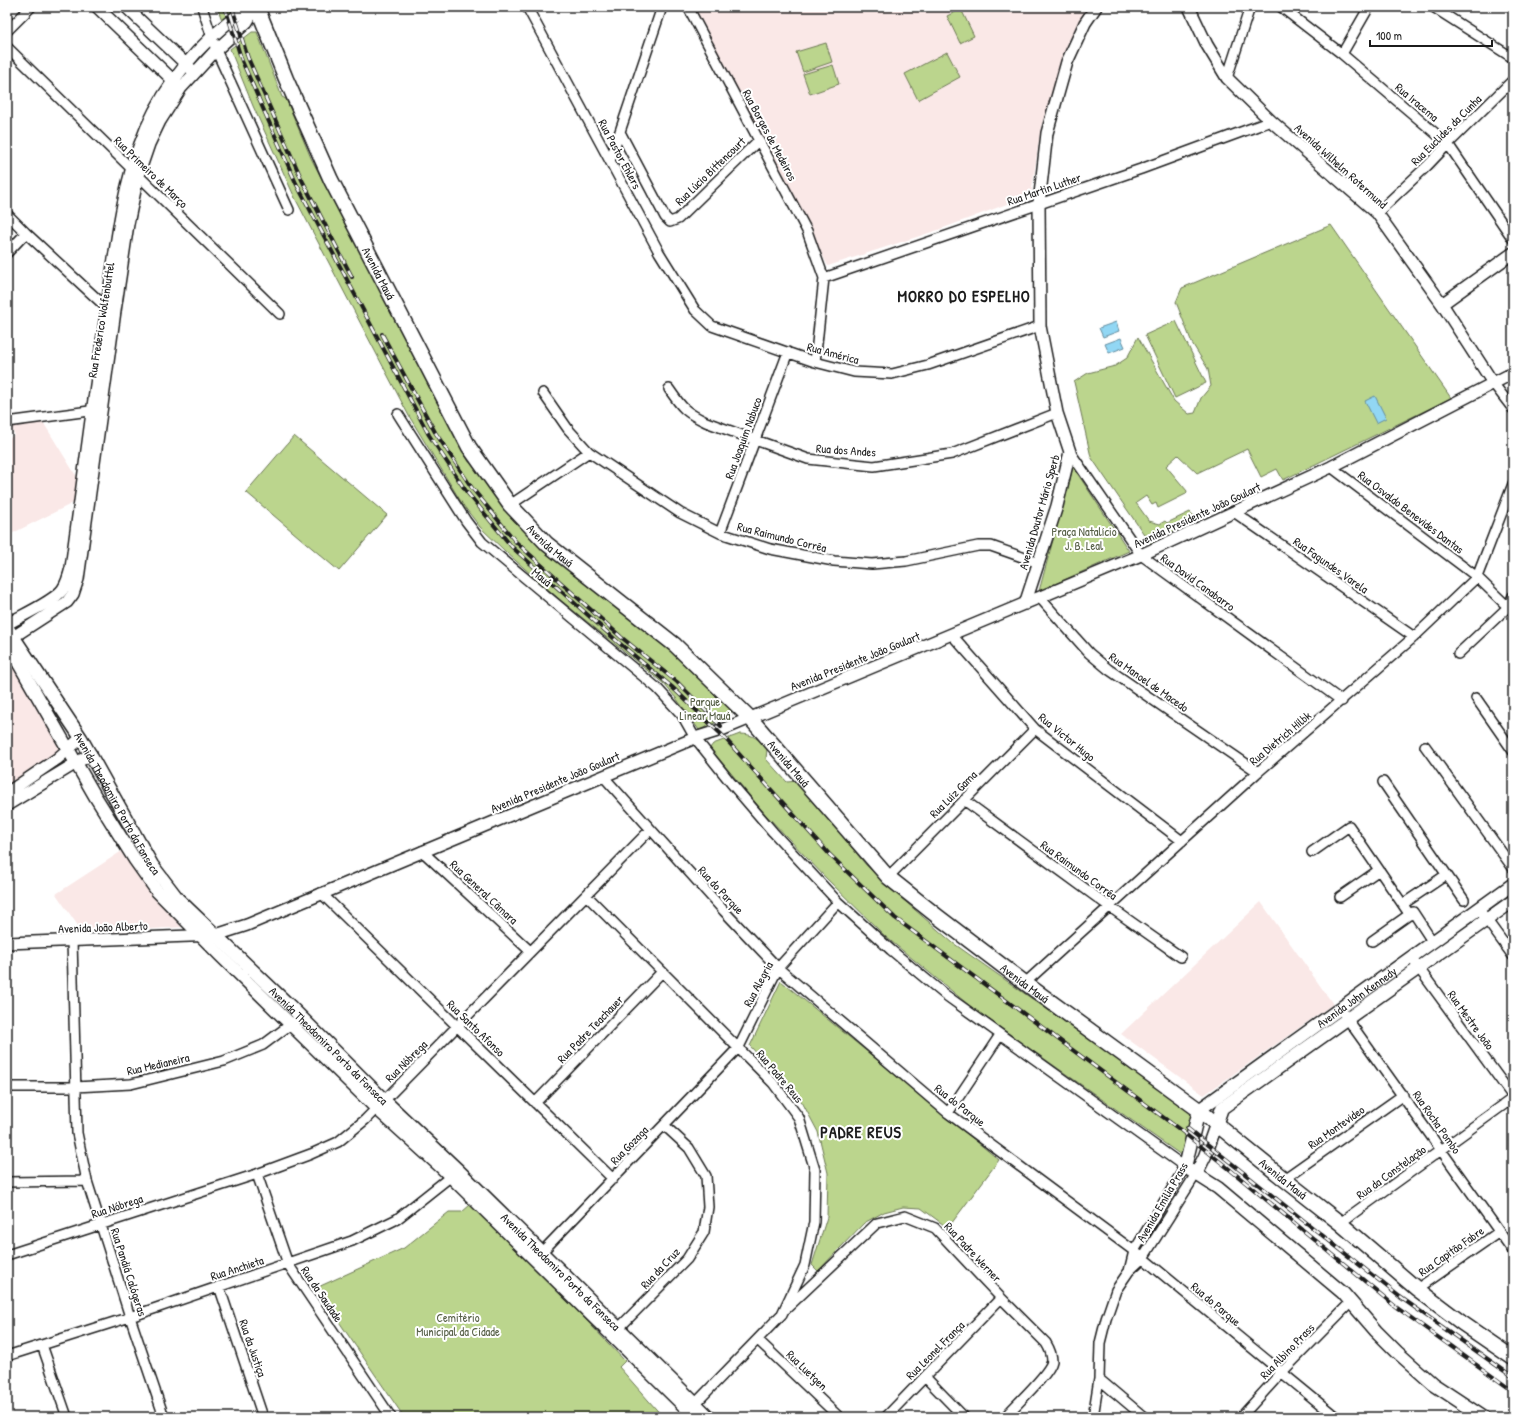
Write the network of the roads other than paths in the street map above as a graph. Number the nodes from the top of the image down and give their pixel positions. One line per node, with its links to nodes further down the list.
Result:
1 (31, 7): 15 (street)
2 (97, 7): 25 (street)
3 (126, 7): 21 (street)
4 (202, 7): 16 (street)
5 (255, 7): 16 (street, Rua Frederico Wolfenbuttel); 18 (street, Rua Frederico Wolfenbuttel); 62 (main road, Avenida Mauá)
6 (528, 7): 30 (street, Rua Pastor Ehlers)
7 (662, 7): 27 (street)
8 (688, 7): 28 (street, Rua Borges de Medeiros)
9 (1096, 7): 32 (street, Avenida Doutor Mário Sperb)
10 (1189, 7): 23 (street, Avenida Wilhelm Rotermund)
11 (1250, 7): 23 (street)
12 (1280, 7): 19 (street, Rua Iracema)
13 (1369, 7): 19 (street)
14 (1433, 7): 20 (street)
15 (7, 31)
16 (211, 37): 18 (street); 21 (street, Rua Frederico Wolfenbuttel)
17 (7, 47): 31 (street, Rua Primeiro de Março)
18 (216, 50): 22 (street, Rua Frederico Wolfenbuttel); 33 (street)
19 (1342, 54): 29 (street, Rua Iracema)
20 (1513, 58)
21 (186, 64): 22 (street); 25 (street, Rua Frederico Wolfenbuttel)
22 (195, 72): 25 (street, Rua Frederico Wolfenbuttel)
23 (1227, 78): 26 (street, Avenida Wilhelm Rotermund)
24 (1513, 80): 29 (street, Rua Euclides da Cunha)
25 (177, 84): 31 (street, Rua Frederico Wolfenbuttel)
26 (1271, 121): 32 (street, Rua Martin Luther); 34 (street, Avenida Wilhelm Rotermund)
27 (620, 132): 28 (street, Rua Lúcio Bittencourt); 30 (street)
28 (759, 140): 40 (street, Rua Borges de Medeiros)
29 (1448, 144): 34 (street, Rua Euclides da Cunha); 37 (street, Rua Iracema)
30 (610, 161): 43 (street, Rua Pastor Ehlers)
31 (134, 173): 42 (street, Rua Frederico Wolfenbuttel); 44 (street, Rua Primeiro de Março)
32 (1039, 203): 40 (street, Rua Martin Luther); 45 (street, Avenida Doutor Mário Sperb)
33 (289, 210)
34 (1377, 213): 41 (street, Avenida Wilhelm Rotermund)
35 (7, 214): 36 (street)
36 (26, 233): 38 (street); 42 (street)
37 (1513, 239)
38 (7, 253)
39 (1513, 253): 41 (street)
40 (824, 278): 47 (street)
41 (1442, 304): 49 (street, Avenida Wilhelm Rotermund)
42 (111, 310): 53 (street, Rua Frederico Wolfenbuttel)
43 (695, 310): 46 (street, Rua América)
44 (280, 314)
45 (1040, 326): 47 (street, Rua América); 54 (street, Avenida Doutor Mário Sperb)
46 (788, 352): 47 (street, Rua América); 57 (street, Rua Joaquim Nabuco)
47 (815, 362)
48 (1513, 372): 49 (street, Avenida Presidente João Goulart)
49 (1493, 384): 52 (street, Avenida Wilhelm Rotermund); 60 (street, Avenida Presidente João Goulart)
50 (669, 389): 57 (street, Rua dos Andes)
51 (543, 393): 58 (street, Rua Raimundo Corrêa)
52 (1513, 409)
53 (96, 411): 56 (street); 63 (street, Rua Frederico Wolfenbuttel)
54 (1057, 413): 57 (street, Rua dos Andes); 59 (street, Avenida Doutor Mário Sperb)
55 (398, 414): 85 (street, Mauá)
56 (7, 422)
57 (755, 439): 65 (street, Rua Joaquim Nabuco)
58 (589, 452): 62 (street); 65 (street, Rua Raimundo Corrêa)
59 (1070, 452): 66 (street, Rua David Canabarro); 67 (street, Avenida Doutor Mário Sperb)
60 (1331, 467): 64 (street, Avenida Presidente João Goulart); 68 (street, Rua Osvaldo Benevides Dantas)
61 (1513, 484): 68 (street, Rua Dietrich Hilbk)
62 (510, 505): 82 (main road, Avenida Mauá)
63 (84, 506): 73 (street, Rua Frederico Wolfenbuttel); 76 (street, Rua Frederico Wolfenbuttel)
64 (1234, 512): 66 (street, Avenida Presidente João Goulart); 75 (street, Rua Fagundes Varela)
65 (720, 533): 67 (street, Rua Raimundo Corrêa)
66 (1141, 555): 70 (street, Avenida Presidente João Goulart); 81 (street, Rua David Canabarro)
67 (1039, 563): 71 (street, Avenida Doutor Mário Sperb)
68 (1476, 577): 72 (street, Rua Osvaldo Benevides Dantas); 75 (street, Rua Dietrich Hilbk)
69 (1513, 596): 72 (street)
70 (1040, 598): 71 (street, Avenida Presidente João Goulart); 91 (street, Rua Manoel de Macedo)
71 (1025, 604): 74 (street, Avenida Presidente João Goulart)
72 (1508, 607): 77 (street)
73 (7, 626): 76 (main road, Avenida Theodomiro Porto da Fonseca)
74 (952, 635): 82 (street, Avenida Presidente João Goulart); 83 (street, Rua Victor Hugo)
75 (1414, 638): 81 (street, Rua Dietrich Hilbk)
76 (9, 640): 78 (main road, Avenida Theodomiro Porto da Fonseca); 79 (main road, Avenida Theodomiro Porto da Fonseca)
77 (1458, 654)
78 (48, 689): 79 (main road); 84 (main road, Avenida Theodomiro Porto da Fonseca)
79 (38, 695): 87 (main road, Avenida Theodomiro Porto da Fonseca)
80 (1476, 698): 88 (street)
81 (1342, 701): 91 (street, Rua Dietrich Hilbk)
82 (750, 718): 85 (street, Avenida Presidente João Goulart); 108 (main road, Avenida Mauá)
83 (1035, 729): 95 (street, Rua Luiz Gama); 100 (street, Rua Victor Hugo)
84 (81, 738): 87 (street); 89 (main road, Avenida Theodomiro Porto da Fonseca)
85 (694, 738): 92 (street, Avenida Presidente João Goulart); 116 (street)
86 (1425, 746): 105 (street)
87 (69, 749): 90 (main road, Avenida Theodomiro Porto da Fonseca); 94 (street)
88 (1513, 751)
89 (91, 754): 90 (street); 97 (main road, Avenida Theodomiro Porto da Fonseca)
90 (77, 762): 96 (street); 98 (main road, Avenida Theodomiro Porto da Fonseca)
91 (1258, 772): 100 (street, Rua Dietrich Hilbk)
92 (603, 776): 99 (street, Rua do Parque); 103 (street, Avenida Presidente João Goulart)
93 (1383, 782): 107 (street)
94 (7, 793)
95 (964, 800): 108 (street, Rua Luiz Gama); 118 (street, Rua Raimundo Corrêa)
96 (7, 805)
97 (123, 816): 98 (main road); 101 (main road, Avenida Theodomiro Porto da Fonseca)
98 (112, 824): 102 (main road, Avenida Theodomiro Porto da Fonseca)
99 (650, 830): 111 (street, Rua Nóbrega); 133 (street, Rua do Parque)
100 (1182, 842): 118 (street, Rua Dietrich Hilbk)
101 (139, 843): 102 (main road); 115 (main road, Avenida Theodomiro Porto da Fonseca)
102 (128, 850): 115 (main road, Avenida Theodomiro Porto da Fonseca)
103 (422, 852): 110 (street, Avenida Presidente João Goulart); 128 (street, Rua General Câmara)
104 (1312, 852): 106 (street)
105 (1513, 868)
106 (1379, 870): 112 (street); 117 (street)
107 (1446, 875): 113 (street); 117 (street)
108 (888, 877): 136 (main road, Avenida Mauá)
109 (1513, 884): 119 (main road, Avenida John Kennedy)
110 (321, 893): 123 (street, Avenida Presidente João Goulart); 142 (street, Rua Santo Afonso)
111 (586, 895): 128 (street, Rua Nóbrega); 135 (street, Rua Padre Reus)
112 (1340, 897)
113 (1464, 900)
114 (1513, 901): 121 (main road, Avenida John Kennedy)
115 (174, 902): 122 (main road, Avenida Theodomiro Porto da Fonseca); 123 (main road, Avenida Theodomiro Porto da Fonseca)
116 (838, 902): 133 (street, Rua Alegria); 143 (street)
117 (1403, 904): 120 (street)
118 (1110, 907): 130 (street, Rua Raimundo Corrêa); 136 (street, Rua Dietrich Hilbk)
119 (1478, 908): 121 (street); 126 (main road, Avenida John Kennedy)
120 (1410, 915): 125 (street); 126 (street)
121 (1486, 920): 129 (street); 134 (main road, Avenida John Kennedy)
122 (201, 936): 123 (street, Avenida João Alberto); 124 (street, Avenida João Alberto); 132 (main road, Avenida Theodomiro Porto da Fonseca)
123 (216, 936): 132 (main road, Avenida Theodomiro Porto da Fonseca)
124 (72, 940): 127 (street, Avenida João Alberto); 147 (street, Rua Pandiá Calógeras)
125 (1372, 941)
126 (1432, 942): 131 (main road, Avenida John Kennedy)
127 (7, 944)
128 (530, 951): 142 (street, Rua Nóbrega)
129 (1513, 956)
130 (1181, 957)
131 (1411, 957): 134 (street, Rua Mestre João); 138 (main road, Avenida John Kennedy)
132 (235, 961): 137 (main road, Avenida Theodomiro Porto da Fonseca)
133 (778, 968): 145 (street, Rua Alegria); 153 (street, Rua do Parque)
134 (1419, 968): 140 (main road, Avenida John Kennedy); 149 (street, Rua Mestre João)
135 (662, 972): 145 (street, Rua Padre Reus); 150 (street, Rua Padre Teachauer)
136 (1025, 983): 152 (main road, Avenida Mauá)
137 (269, 994): 139 (main road, Avenida Theodomiro Porto da Fonseca); 141 (main road, Avenida Theodomiro Porto da Fonseca)
138 (1340, 1008): 140 (street, Rua Rocha Pombo); 152 (main road, Avenida John Kennedy)
139 (300, 1016): 141 (street, Rua Medianeira); 144 (main road, Avenida Theodomiro Porto da Fonseca)
140 (1348, 1018): 148 (street, Rua Rocha Pombo); 154 (main road, Avenida John Kennedy)
141 (292, 1025): 144 (main road, Avenida Theodomiro Porto da Fonseca); 147 (street, Rua Medianeira)
142 (457, 1026): 150 (street, Rua Santo Afonso); 151 (street, Rua Nóbrega)
143 (1000, 1035): 153 (street); 157 (street)
144 (318, 1042): 151 (main road, Avenida Theodomiro Porto da Fonseca)
145 (739, 1048): 155 (street, Rua Gozaga); 179 (street, Rua Padre Reus)
146 (7, 1087): 147 (street, Rua Medianeira)
147 (75, 1087): 163 (street, Rua Pandiá Calógeras)
148 (1403, 1095): 156 (street, Rua Rocha Pombo); 162 (street, Rua Montevideo)
149 (1513, 1098): 156 (street, Rua da Constelação)
150 (535, 1103): 161 (street, Rua Santo Afonso)
151 (380, 1104): 158 (street, Rua Nóbrega); 159 (main road, Avenida Theodomiro Porto da Fonseca)
152 (1199, 1110): 154 (main road, Avenida Mauá); 157 (main road, Avenida Emília Prass)
153 (948, 1113): 168 (street, Rua do Parque)
154 (1216, 1123): 160 (main road, Avenida Emília Prass); 162 (main road, Avenida Mauá)
155 (665, 1126): 161 (street, Rua Gozaga); 181 (street, Rua da Cruz)
156 (1441, 1151): 165 (street, Rua da Constelação); 167 (street, Rua Rocha Pombo)
157 (1185, 1167): 160 (main road); 168 (street, Avenida Emília Prass)
158 (257, 1174): 166 (street, Rua Nóbrega); 173 (street, Rua da Saudade)
159 (454, 1174): 171 (main road, Avenida Theodomiro Porto da Fonseca); 173 (street, Rua Anchieta)
160 (1196, 1174): 172 (street, Avenida Emília Prass); 178 (main road)
161 (613, 1179): 171 (street, Rua Gozaga)
162 (1284, 1179): 165 (main road, Avenida Mauá)
163 (87, 1181): 164 (street); 166 (street, Rua Pandiá Calógeras)
164 (7, 1182)
165 (1340, 1222): 176 (main road, Avenida Mauá)
166 (101, 1224): 170 (street, Rua Nóbrega); 180 (street, Rua Pandiá Calógeras)
167 (1499, 1232): 169 (street, Rua Rocha Pombo); 176 (street, Rua Capitão Fabre)
168 (1134, 1251): 172 (street, Rua do Parque); 174 (street, Avenida Emília Prass)
169 (1513, 1251)
170 (7, 1255)
171 (538, 1256): 181 (main road, Avenida Theodomiro Porto da Fonseca)
172 (1143, 1258): 174 (street, Avenida Emília Prass); 186 (street, Rua do Parque)
173 (288, 1264): 175 (street, Rua Anchieta); 193 (street, Rua da Saudade)
174 (1129, 1271): 188 (street, Avenida Emília Prass)
175 (219, 1286): 180 (street, Rua Anchieta); 192 (street, Rua da Justiça)
176 (1417, 1289): 185 (main road, Avenida Mauá)
177 (1000, 1298): 179 (street, Rua Padre Werner); 187 (street, Rua Leonel França); 198 (street, Rua Padre Werner)
178 (1351, 1302): 186 (street, Rua Albino Prass); 203 (main road)
179 (782, 1314): 182 (street, Rua Padre Reus)
180 (130, 1317): 183 (street, Rua Anchieta); 191 (street, Rua Pandiá Calógeras)
181 (616, 1332): 189 (main road, Avenida Theodomiro Porto da Fonseca)
182 (758, 1340): 189 (street, Rua Padre Reus); 195 (street, Rua Luetgen)
183 (42, 1345): 184 (street, Rua Anchieta); 190 (street)
184 (7, 1356)
185 (1513, 1358)
186 (1281, 1373): 201 (street, Rua Albino Prass); 202 (street, Rua do Parque)
187 (925, 1377): 196 (street, Rua Leonel França); 197 (street)
188 (1099, 1378): 199 (street, Avenida Emília Prass); 200 (street)
189 (693, 1411): 194 (main road, Avenida Theodomiro Porto da Fonseca)
190 (67, 1417)
191 (164, 1417)
192 (263, 1417)
193 (391, 1417)
194 (709, 1417)
195 (839, 1417)
196 (886, 1417)
197 (964, 1417)
198 (1005, 1417)
199 (1093, 1417)
200 (1144, 1417)
201 (1241, 1417)
202 (1336, 1417)
203 (1482, 1417)

